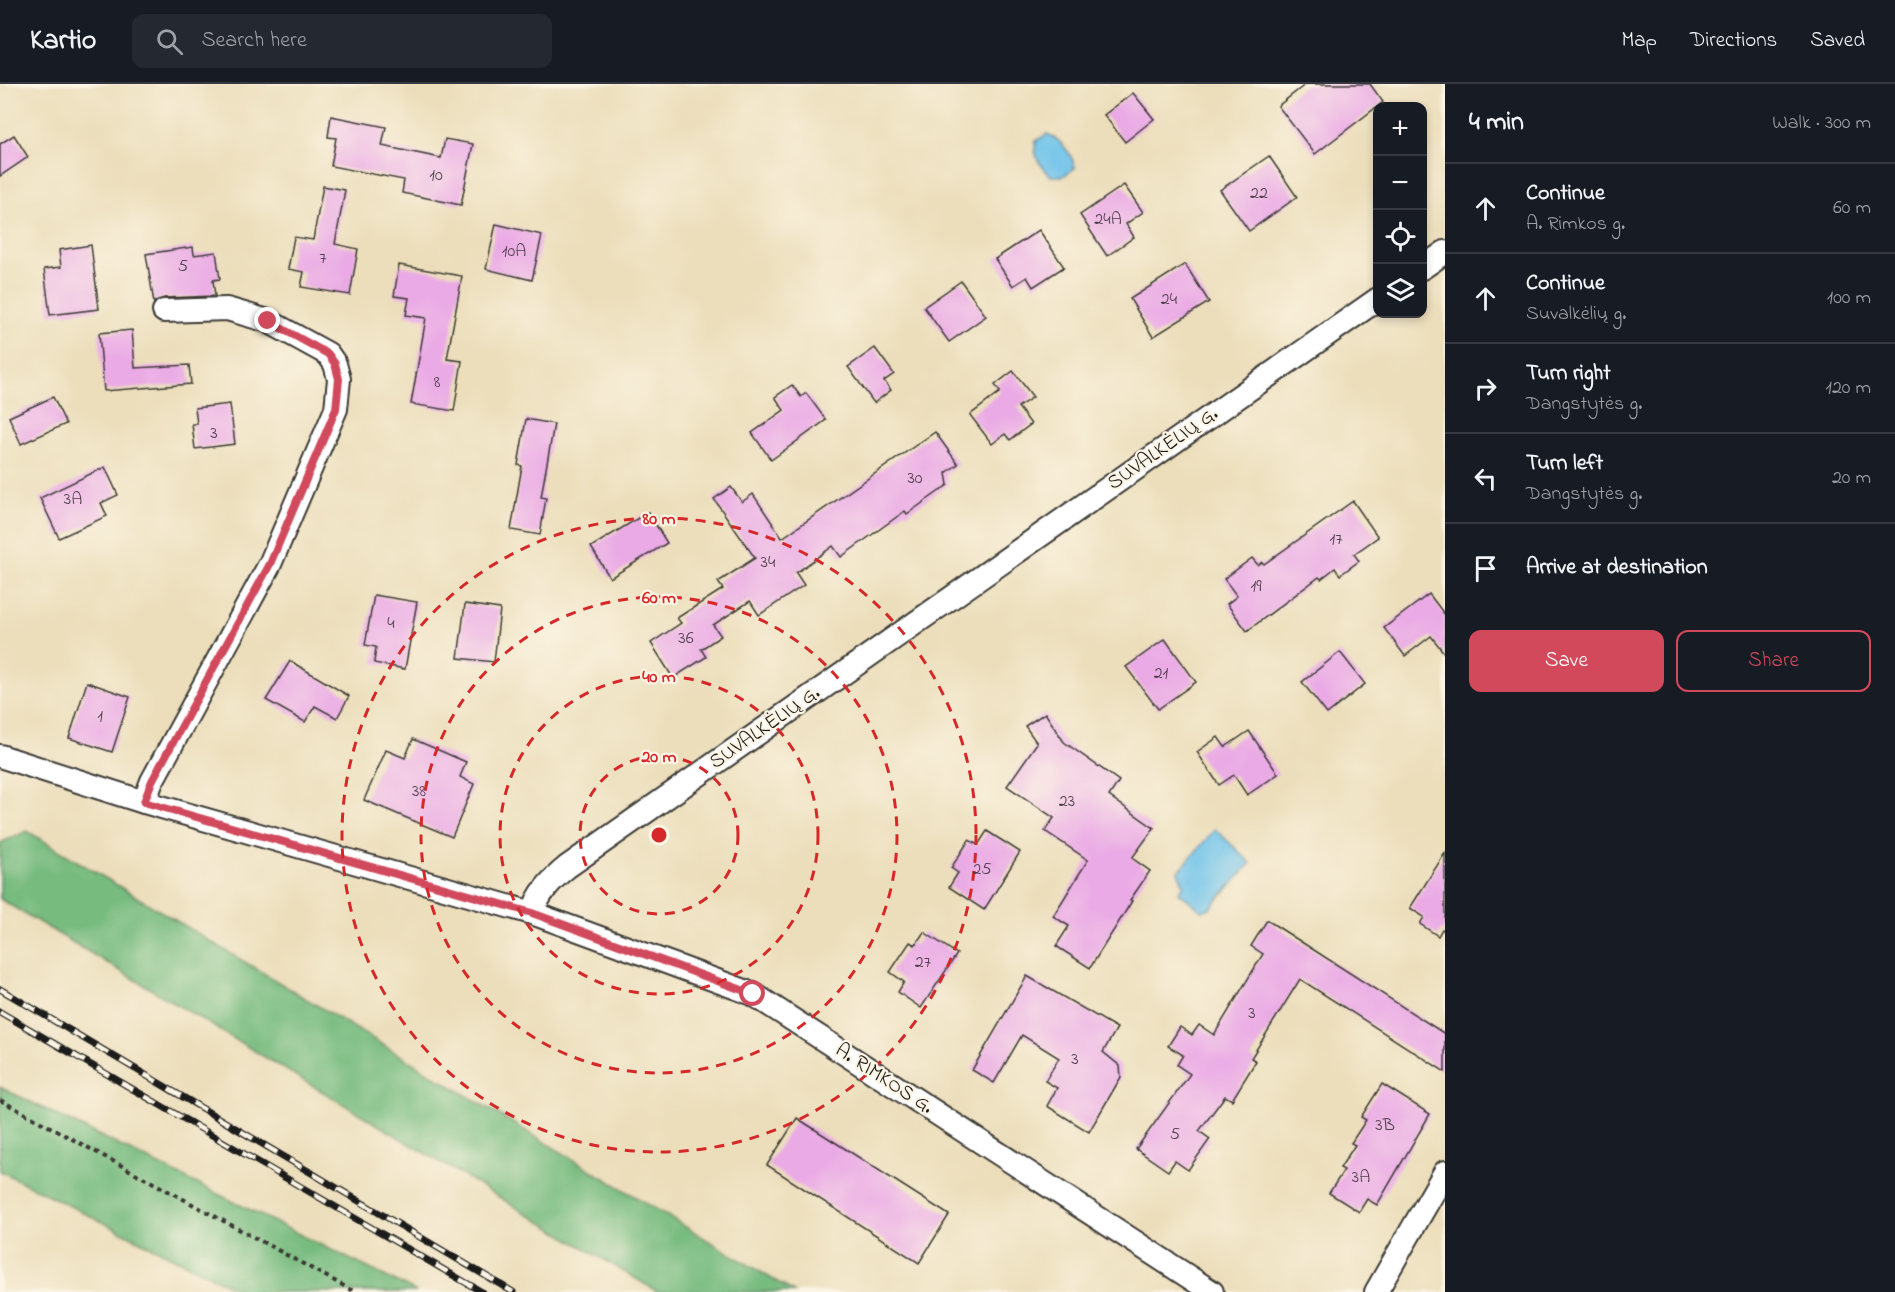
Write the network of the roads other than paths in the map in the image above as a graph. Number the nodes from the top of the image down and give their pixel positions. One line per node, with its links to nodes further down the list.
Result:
1 (1445, 252): 2 (street)
2 (1427, 265)
3 (1373, 302): 7 (street, SUVALKĖLIŲ G.)
4 (164, 311): 6 (street)
5 (0, 756): 6 (street)
6 (144, 802): 7 (street)
7 (532, 913): 9 (street, A. RIMKOS G.)
8 (1445, 1172): 10 (street)
9 (1212, 1292)
10 (1376, 1292)

